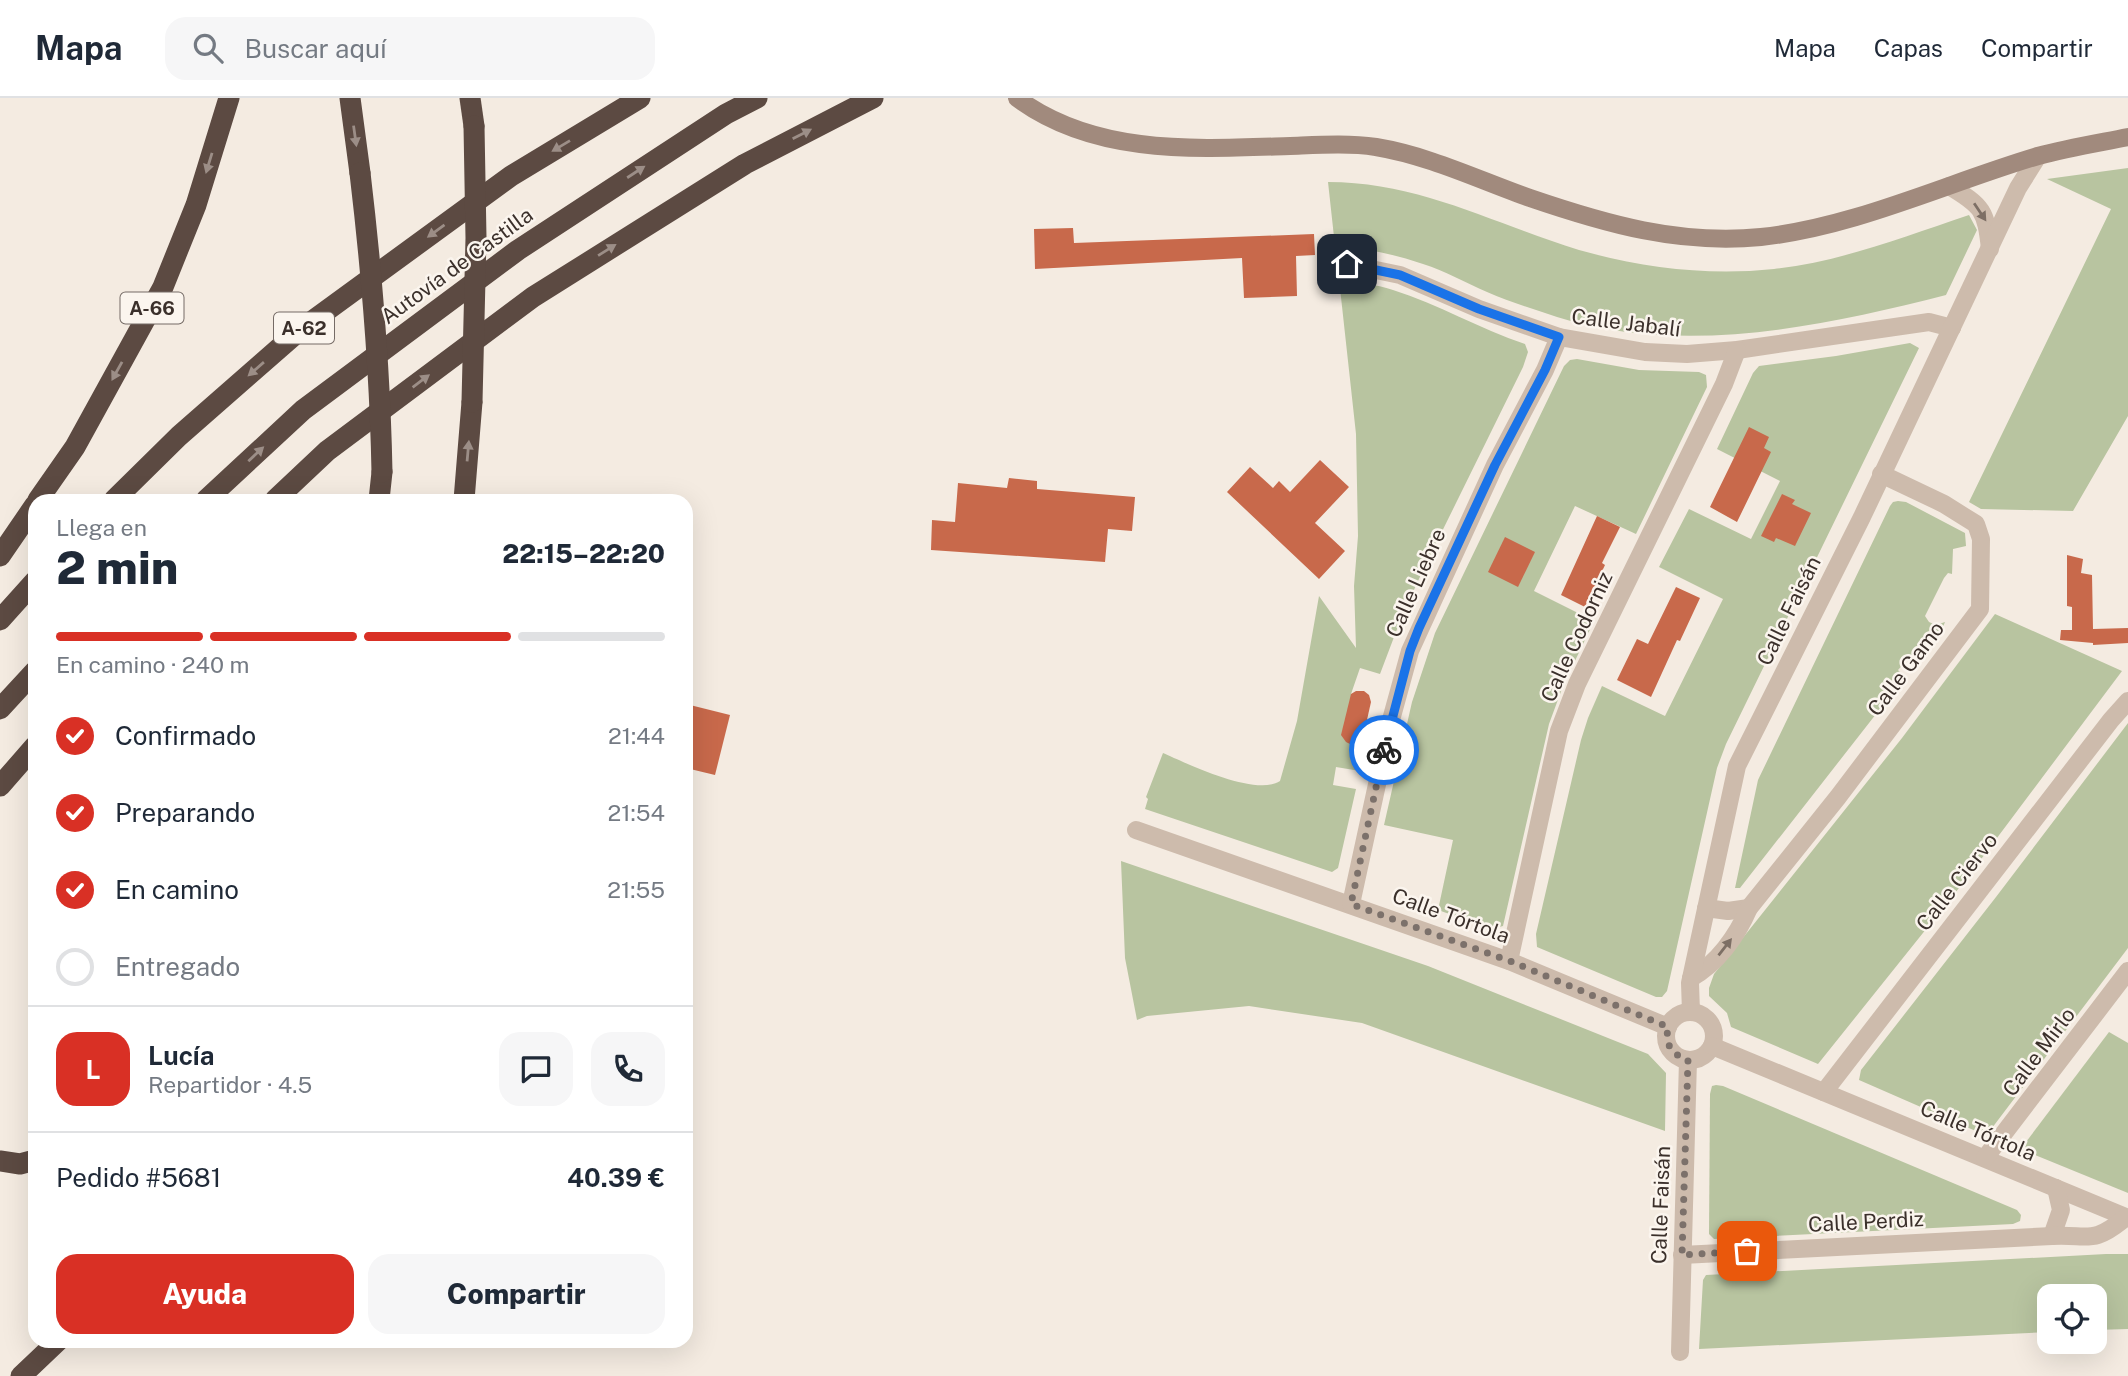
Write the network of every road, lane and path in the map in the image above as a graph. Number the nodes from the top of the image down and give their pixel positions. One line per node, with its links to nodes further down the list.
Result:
1 (229, 98): 17 (highway, A-66, one-way to 17)
2 (349, 98): 21 (highway, one-way to 21, bridge)
3 (470, 98): 22 (highway, one-way to 3, bridge)
4 (640, 98): 18 (highway, Autovía de Castilla / A-62, one-way to 18)
5 (757, 98): 19 (highway, Autovía de Castilla, one-way to 5)
6 (873, 98): 20 (highway, one-way to 6)
7 (1017, 98): 10 (street)
8 (2128, 137): 9 (street)
9 (2038, 156): 10 (street); 11 (street, Calle Faisán)
10 (1949, 186): 11 (street, one-way to 11)
11 (1990, 250): 13 (street, Calle Faisán)
12 (1347, 264): 14 (street, Calle Jabalí)
13 (1952, 328): 15 (street, Calle Jabalí); 16 (street, Calle Faisán)
14 (1559, 337): 15 (street, Calle Jabalí); 33 (street, Calle Liebre)
15 (1737, 350): 36 (street, Calle Codorniz)
16 (1881, 474): 34 (street, Calle Faisán); 35 (street, Calle Gamo)
17 (42, 494)
18 (120, 494)
19 (212, 494)
20 (281, 494)
21 (380, 494)
22 (464, 494)
23 (28, 515): 24 (highway, A-66)
24 (0, 556)
25 (28, 589): 26 (highway)
26 (0, 620)
27 (28, 679): 29 (highway)
28 (2128, 701): 43 (street, Calle Ciervo)
29 (0, 709)
30 (28, 754): 31 (highway)
31 (0, 786)
32 (1136, 830): 33 (street, Calle Tórtola)
33 (1351, 904): 36 (street, Calle Tórtola)
34 (1706, 908): 35 (street); 38 (street, Calle Faisán)
35 (1749, 908): 38 (street, Calle Gamo, one-way to 35)
36 (1510, 961): 40 (street, Calle Tórtola)
37 (2128, 971): 44 (street, Calle Mirlo)
38 (1691, 978): 39 (street, Calle Faisán)
39 (1691, 1012): 40 (street); 41 (street)
40 (1668, 1027): 42 (street)
41 (1712, 1046): 42 (street); 43 (street, Calle Tórtola)
42 (1688, 1060): 50 (street, Calle Faisán)
43 (1824, 1092): 44 (street, Calle Tórtola)
44 (1985, 1158): 47 (street, Calle Tórtola)
45 (0, 1161): 46 (highway)
46 (28, 1162)
47 (2056, 1188): 48 (street, Calle Tórtola); 49 (street)
48 (2120, 1216): 49 (street, Calle Perdiz)
49 (2052, 1236): 50 (street, Calle Perdiz)
50 (1682, 1255): 52 (street, Calle Faisán)
51 (51, 1348): 53 (highway)
52 (1680, 1352)
53 (21, 1376)

